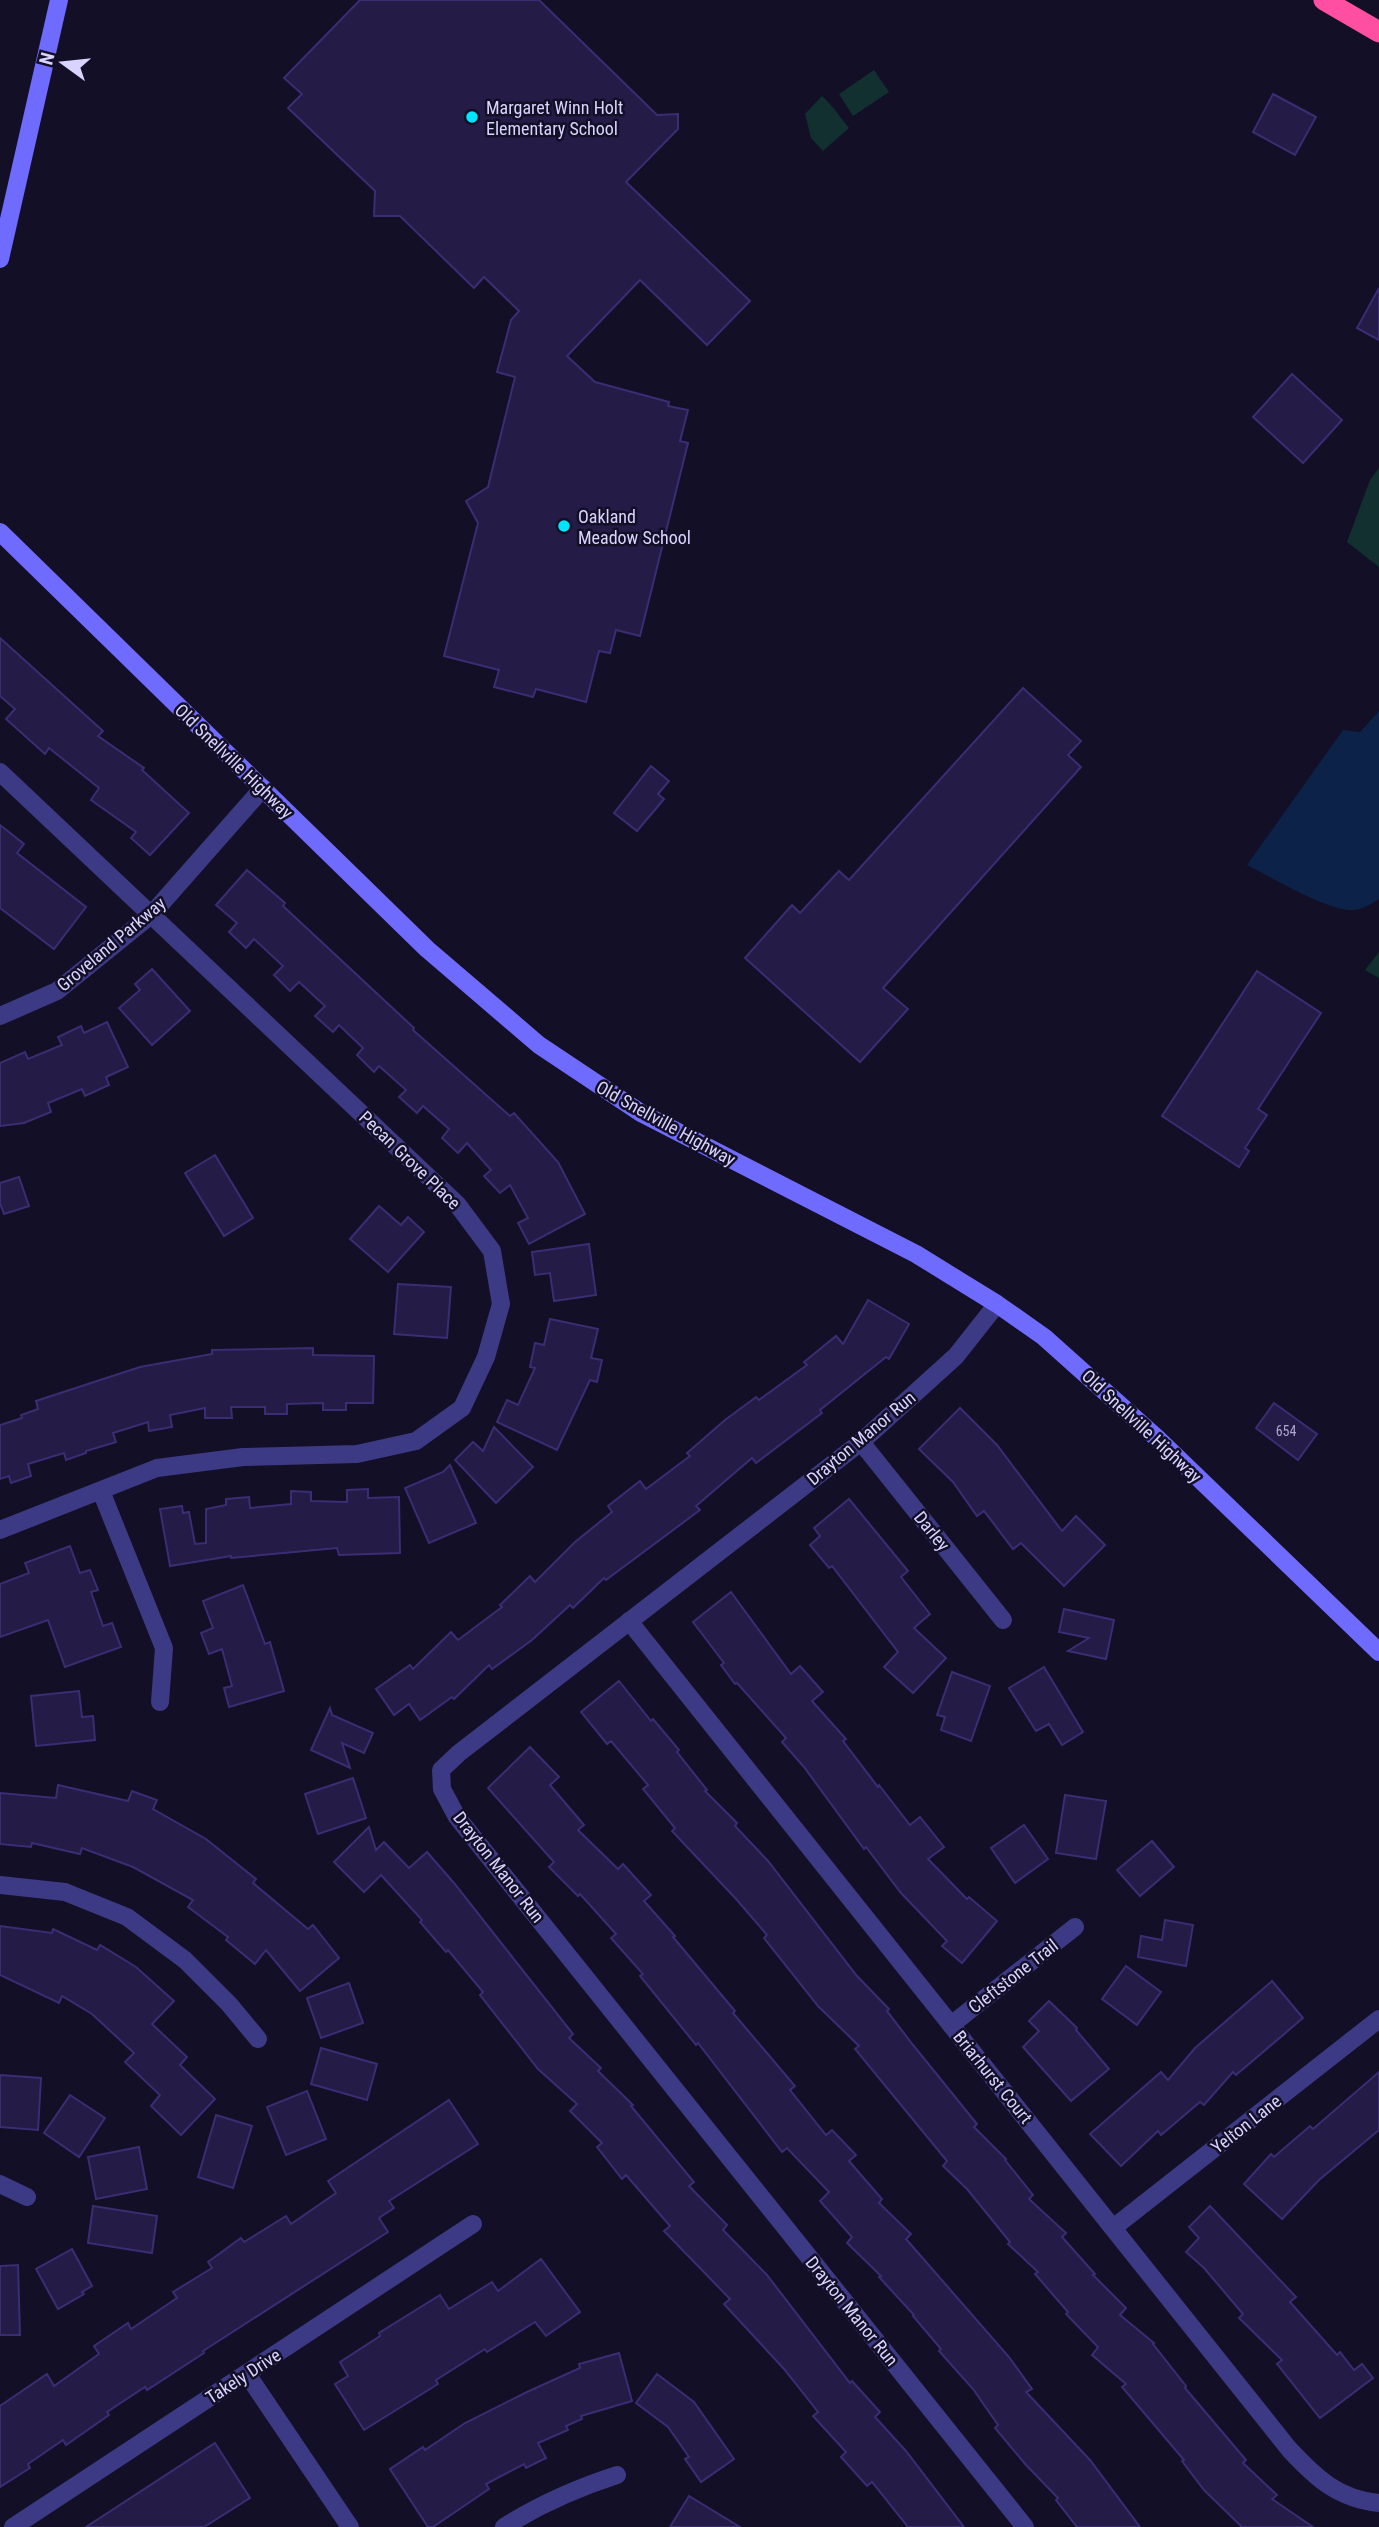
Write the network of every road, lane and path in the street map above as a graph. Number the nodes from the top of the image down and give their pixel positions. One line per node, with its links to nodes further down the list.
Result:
1 (58, 0): 4 (street)
2 (1324, 0): 3 (highway)
3 (1379, 32)
4 (0, 259)
5 (0, 532): 7 (street, Old Snellville Highway)
6 (0, 772): 8 (street, Pecan Grove Place)
7 (263, 788): 8 (street, Groveland Parkway); 10 (street, Old Snellville Highway)
8 (151, 915): 9 (street, Groveland Parkway); 12 (street, Pecan Grove Place)
9 (0, 1016)
10 (997, 1304): 11 (street, Drayton Manor Run); 16 (street, Old Snellville Highway)
11 (861, 1442): 14 (street, Drayton Manor Run); 15 (street, Darley)
12 (101, 1491): 13 (street, Pecan Grove Place); 17 (street)
13 (0, 1530)
14 (629, 1620): 21 (street, Briarhurst Court); 33 (street, Drayton Manor Run)
15 (1003, 1620)
16 (1379, 1651)
17 (160, 1702)
18 (0, 1885): 22 (street)
19 (1075, 1927): 21 (street, Cleftstone Trail)
20 (1379, 2020): 26 (street, Yelton Lane)
21 (951, 2025): 26 (street, Briarhurst Court)
22 (258, 2039)
23 (0, 2184): 24 (street)
24 (27, 2197)
25 (473, 2224): 27 (street, Takely Drive)
26 (1113, 2228): 29 (street, Briarhurst Court)
27 (247, 2374): 30 (street, Takely Drive); 31 (street)
28 (617, 2475): 32 (street)
29 (1379, 2503)
30 (13, 2527)
31 (350, 2527)
32 (504, 2527)
33 (1024, 2527)

